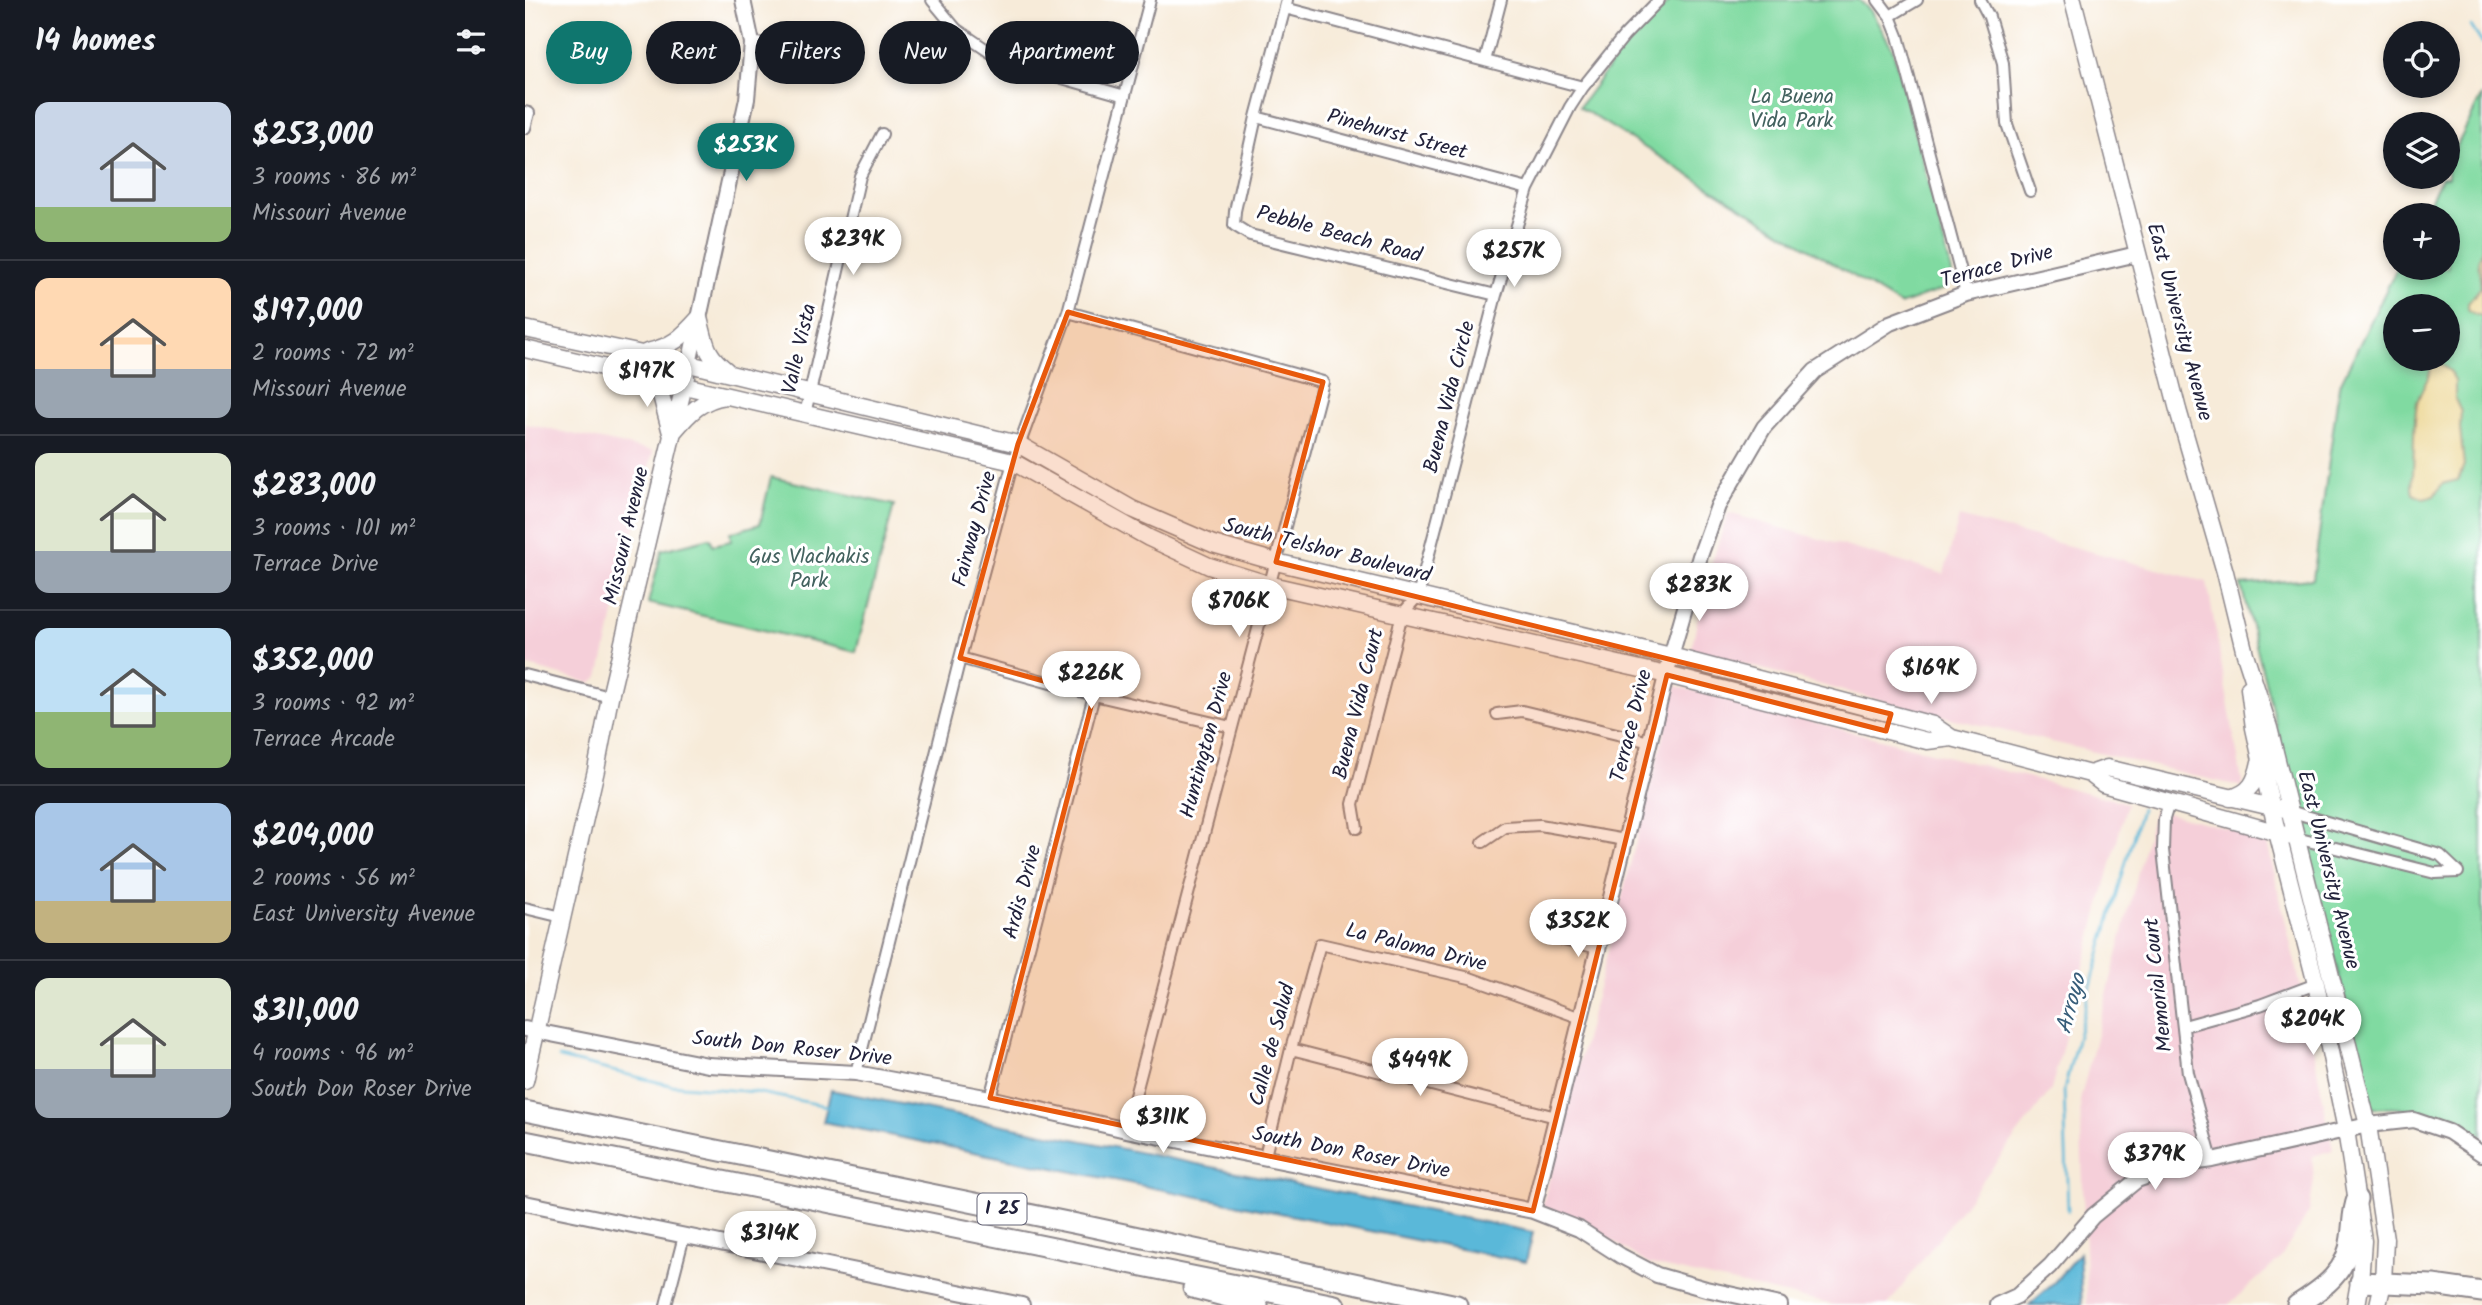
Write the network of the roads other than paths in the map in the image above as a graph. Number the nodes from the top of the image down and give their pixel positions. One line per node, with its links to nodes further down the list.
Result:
1 (743, 0): 12 (street, Missouri Avenue)
2 (932, 0): 16 (street)
3 (1150, 0): 16 (street, Fairway Drive)
4 (1501, 0): 14 (street)
5 (1658, 0): 15 (street, Buena Vida Circle)
6 (1878, 0): 11 (street)
7 (1917, 0): 11 (street)
8 (1980, 0): 22 (street)
9 (2073, 0): 23 (main road, East University Avenue)
10 (1286, 4): 14 (street); 18 (street, Pebble Beach Road)
11 (1890, 16): 24 (street)
12 (752, 43): 13 (street); 27 (street, Missouri Avenue)
13 (755, 43)
14 (1485, 61): 15 (street)
15 (1583, 87): 21 (street, Buena Vida Circle)
16 (1125, 96): 26 (street, Fairway Drive)
17 (525, 112): 19 (street)
18 (1256, 117): 21 (street, Pinehurst Street); 25 (street, Pebble Beach Road)
19 (525, 128)
20 (882, 134): 37 (street, Valle Vista)
21 (1528, 189): 25 (street, Buena Vida Circle)
22 (2030, 191)
23 (2137, 254): 24 (street, Terrace Drive); 47 (main road, East University Avenue)
24 (1966, 294): 48 (street, Terrace Drive)
25 (1496, 295): 45 (street, Buena Vida Circle)
26 (1068, 312): 41 (street, Fairway Drive); 43 (street, Huntington Drive)
27 (699, 318): 31 (main road); 33 (street, Missouri Avenue); 35 (main road)
28 (525, 329): 29 (main road, South Telshor Boulevard)
29 (555, 335): 31 (main road, South Telshor Boulevard); 32 (street)
30 (525, 349): 32 (main road, South Telshor Boulevard)
31 (640, 354): 33 (main road, South Telshor Boulevard)
32 (555, 356): 34 (main road, South Telshor Boulevard)
33 (689, 364): 35 (main road, South Telshor Boulevard); 36 (main road, Missouri Avenue)
34 (630, 373): 36 (main road, South Telshor Boulevard); 40 (main road)
35 (732, 375): 37 (main road, South Telshor Boulevard)
36 (684, 385): 38 (main road, South Telshor Boulevard); 40 (main road, Missouri Avenue)
37 (809, 394): 39 (street, Valle Vista); 41 (main road, South Telshor Boulevard)
38 (727, 396): 39 (main road, South Telshor Boulevard); 40 (main road)
39 (805, 414): 42 (main road, South Telshor Boulevard)
40 (673, 435): 53 (main road, Missouri Avenue)
41 (1018, 444): 42 (street, Fairway Drive); 43 (main road, South Telshor Boulevard)
42 (1013, 462): 44 (main road, South Telshor Boulevard); 49 (street, Fairway Drive)
43 (1276, 562): 44 (street, Huntington Drive); 45 (main road, South Telshor Boulevard)
44 (1271, 584): 46 (main road, South Telshor Boulevard); 56 (street, Huntington Drive)
45 (1417, 596): 46 (street, Buena Vida Court); 48 (main road, South Telshor Boulevard)
46 (1402, 614): 51 (main road, South Telshor Boulevard); 65 (street, Buena Vida Court)
47 (2245, 654): 60 (main road, East University Avenue); 64 (main road, East University Avenue)
48 (1671, 656): 51 (street, Terrace Drive); 55 (main road, South Telshor Boulevard)
49 (960, 658): 52 (street); 80 (street, Fairway Drive)
50 (525, 675): 53 (street)
51 (1667, 675): 57 (main road, South Telshor Boulevard); 59 (street, Terrace Drive)
52 (1094, 695): 56 (street); 82 (street, Ardis Drive)
53 (610, 697): 71 (main road, Missouri Avenue)
54 (1497, 714): 59 (street)
55 (1891, 714): 57 (main road); 58 (main road, South Telshor Boulevard)
56 (1231, 727): 86 (street, Huntington Drive)
57 (1886, 731): 58 (main road, South Telshor Boulevard)
58 (1952, 738): 61 (main road, South Telshor Boulevard)
59 (1650, 742): 68 (street, Terrace Drive)
60 (2261, 760): 62 (main road); 64 (main road, East University Avenue)
61 (2089, 774): 62 (main road, South Telshor Boulevard); 63 (main road, South Telshor Boulevard)
62 (2230, 798): 64 (main road, South Telshor Boulevard)
63 (2169, 803): 66 (main road, South Telshor Boulevard); 77 (street, Memorial Court)
64 (2281, 810): 66 (main road, East University Avenue); 67 (main road, East University Avenue); 67 (street, South Telshor Boulevard)
65 (1357, 828)
66 (2277, 832): 67 (main road, South Telshor Boulevard); 75 (main road, East University Avenue)
67 (2296, 838): 85 (main road, East University Avenue)
68 (1625, 840): 69 (street); 74 (street, Terrace Drive)
69 (1483, 842)
70 (525, 908): 71 (street)
71 (562, 916): 78 (main road, Missouri Avenue)
72 (1563, 940): 74 (street)
73 (1320, 944): 76 (street, La Paloma Drive); 79 (street, Calle de Salud)
74 (1599, 948): 76 (street, Terrace Drive)
75 (2316, 984): 77 (street); 87 (main road, East University Avenue)
76 (1581, 1018): 84 (street, Terrace Drive)
77 (2184, 1026): 91 (street, Memorial Court)
78 (531, 1030): 80 (street, South Don Roser Drive); 81 (main road, Missouri Avenue)
79 (1291, 1048): 84 (street); 90 (street, Calle de Salud)
80 (856, 1073): 82 (street, South Don Roser Drive)
81 (525, 1081)
82 (990, 1098): 86 (street, South Don Roser Drive)
83 (525, 1111): 104 (highway, I 25)
84 (1556, 1117): 94 (street, Terrace Drive)
85 (2368, 1125): 87 (street); 89 (street); 98 (main road, East University Avenue)
86 (1126, 1130): 90 (street, South Don Roser Drive)
87 (2346, 1130): 91 (street); 92 (main road, East University Avenue)
88 (533, 1143): 96 (highway, I 25)
89 (2482, 1154)
90 (1265, 1156): 94 (street, South Don Roser Drive)
91 (2212, 1160): 106 (street)
92 (2357, 1199): 97 (main road, East University Avenue); 107 (highway)
93 (525, 1203): 95 (street)
94 (1533, 1211): 105 (street, South Don Roser Drive)
95 (684, 1236): 100 (street); 101 (street)
96 (1002, 1237): 102 (highway); 103 (highway, I 25)
97 (2360, 1282): 98 (highway); 108 (main road, East University Avenue)
98 (2383, 1283): 99 (highway); 109 (main road, East University Avenue)
99 (2482, 1292)
100 (666, 1305)
101 (1022, 1305)
102 (1258, 1305)
103 (1335, 1305)
104 (1457, 1305)
105 (1780, 1305)
106 (1997, 1305)
107 (2297, 1305)
108 (2356, 1305)
109 (2378, 1305)

